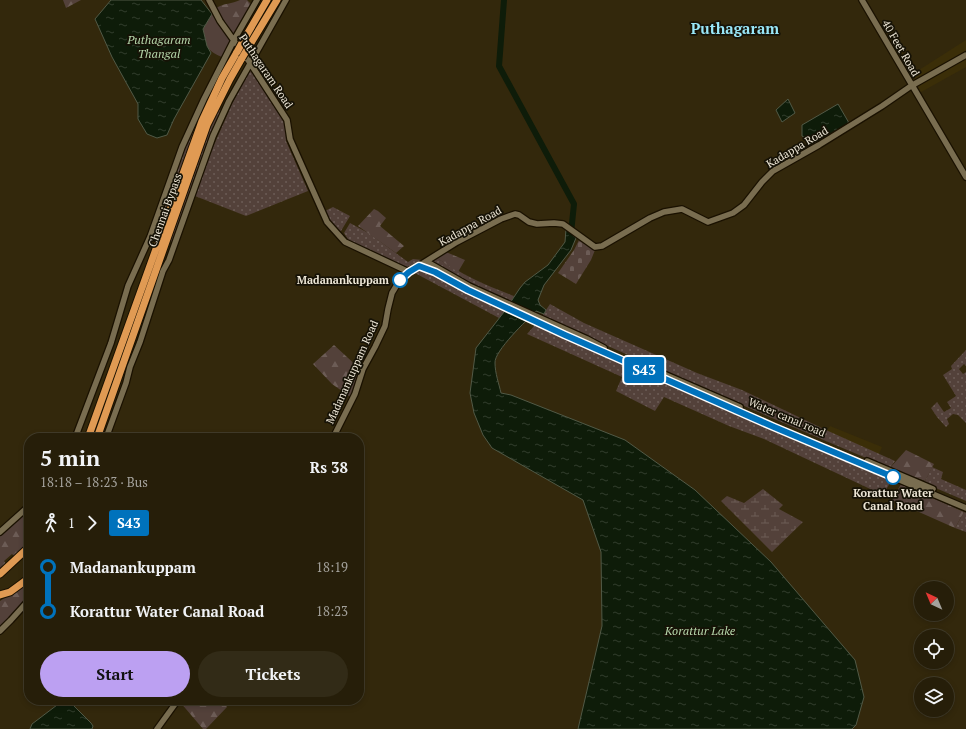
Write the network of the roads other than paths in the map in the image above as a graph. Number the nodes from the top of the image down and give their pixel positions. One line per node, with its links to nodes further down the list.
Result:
1 (208, 0): 7 (main road, Puthagaram Road)
2 (257, 0): 7 (main road)
3 (267, 0): 8 (highway, Chennai Bypass, bridge)
4 (276, 0): 8 (highway, Chennai Bypass, bridge)
5 (286, 0): 10 (main road)
6 (862, 0): 11 (main road, 40 Feet Road)
7 (234, 40): 10 (main road, Puthagaram Road); 18 (main road)
8 (239, 55): 19 (highway, Chennai Bypass); 20 (highway, Chennai Bypass)
9 (966, 55): 11 (main road, Kadappa Road)
10 (250, 63): 15 (main road, Puthagaram Road); 21 (main road)
11 (911, 86): 12 (main road, 40 Feet Road); 13 (main road, Kadappa Road)
12 (966, 177)
13 (428, 261): 14 (main road); 16 (main road)
14 (419, 266): 15 (main road); 16 (main road)
15 (409, 272): 22 (main road, Madanankuppam Road)
16 (505, 305): 17 (main road)
17 (538, 320): 23 (main road, Water canal road); 23 (main road, Water canal road)
18 (77, 433)
19 (90, 433)
20 (99, 433)
21 (108, 433)
22 (336, 433)
23 (933, 491): 24 (main road, Water canal road); 25 (main road, Water canal road)
24 (966, 504)
25 (966, 508)
26 (24, 510): 27 (main road)
27 (0, 532)
28 (24, 552): 29 (highway)
29 (0, 574)
30 (24, 582): 31 (highway)
31 (0, 595)
32 (24, 606): 33 (main road)
33 (0, 631)
34 (174, 705): 35 (main road)
35 (157, 729)

